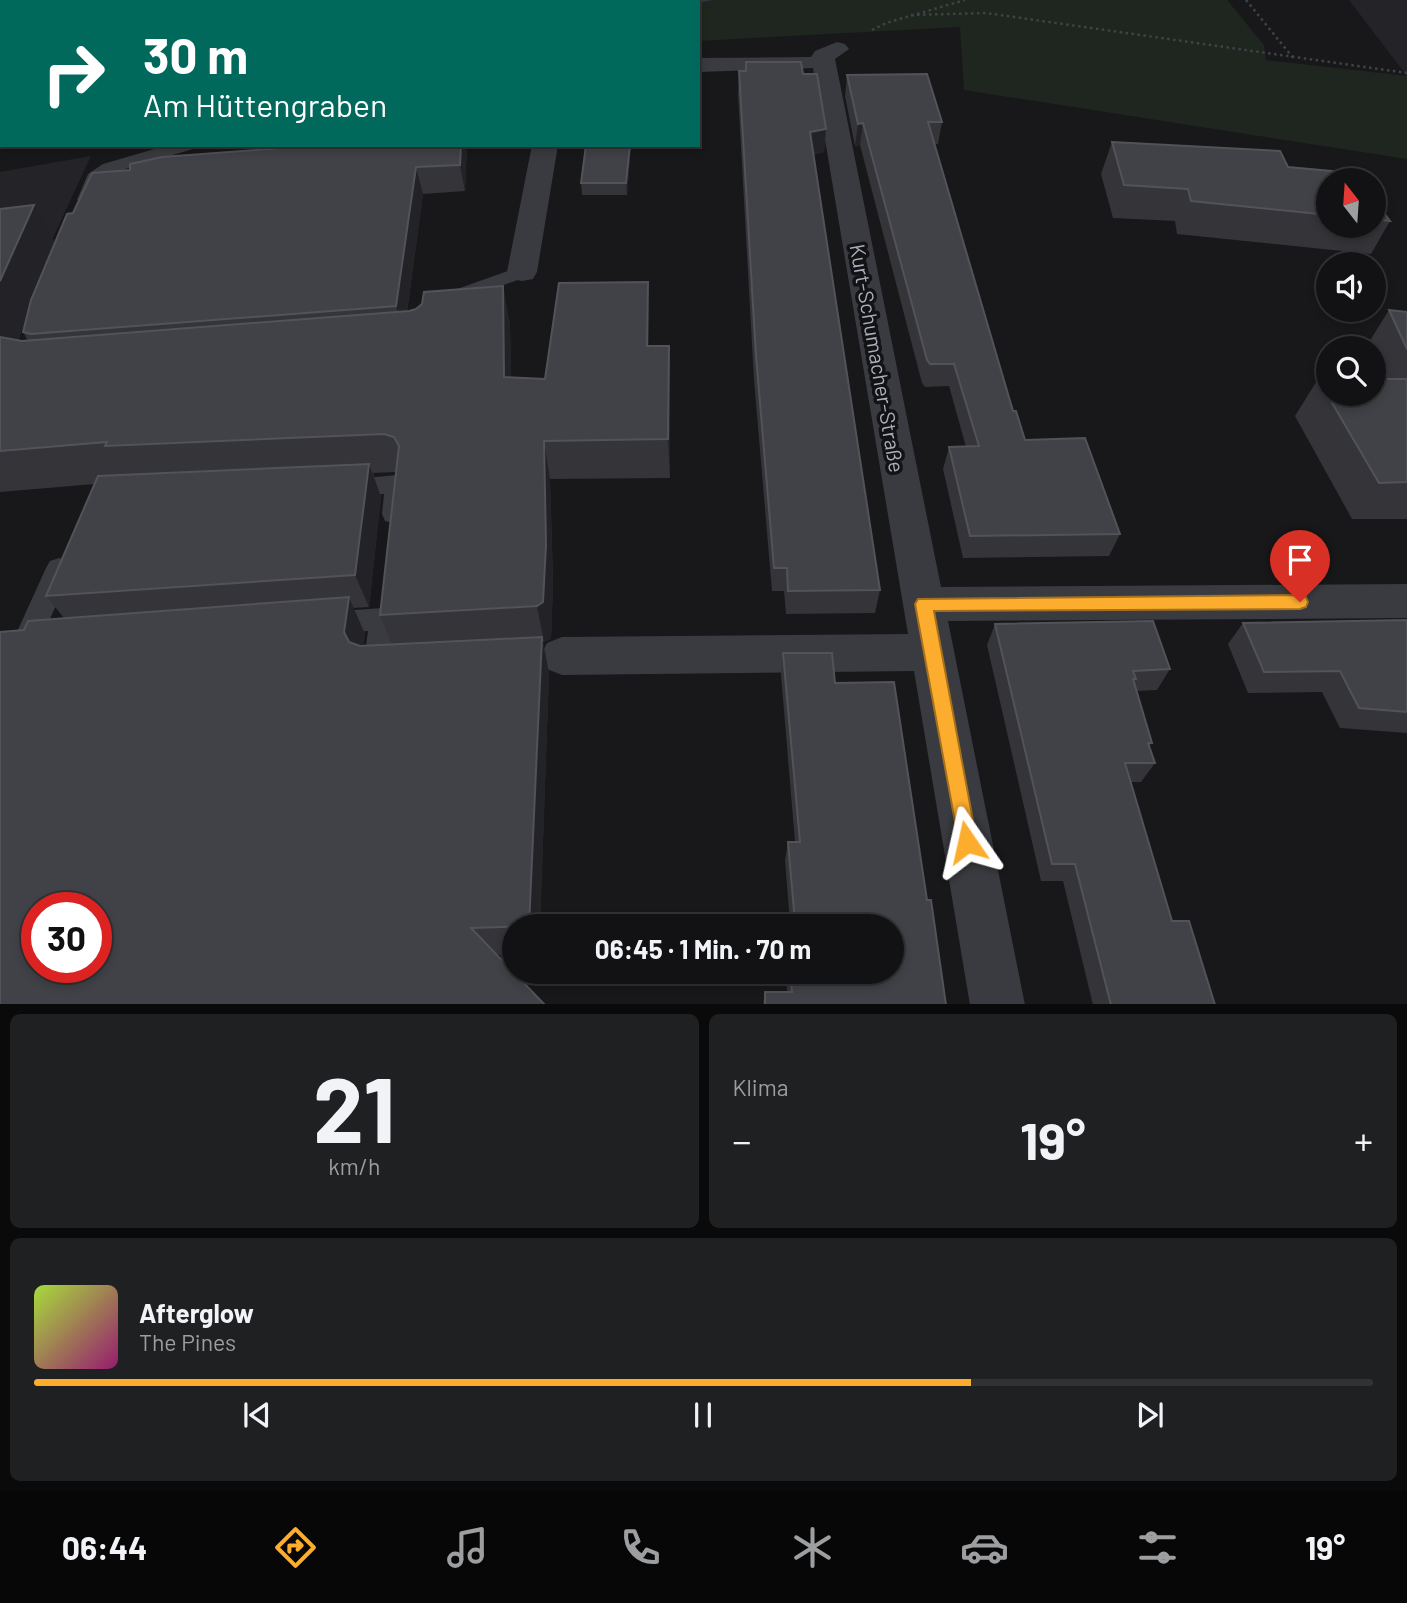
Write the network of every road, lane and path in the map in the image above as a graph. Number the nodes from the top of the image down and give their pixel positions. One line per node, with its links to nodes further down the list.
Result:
1 (965, 0): 3 (path)
2 (1246, 0): 3 (path)
3 (1294, 59): 5 (path)
4 (700, 65): 16 (street, Kurt-Schumacher-Straße)
5 (1407, 73)
6 (180, 147): 8 (lane)
7 (545, 147): 9 (street)
8 (78, 222)
9 (522, 272): 10 (lane)
10 (436, 304)
11 (313, 488): 12 (lane)
12 (391, 538)
13 (69, 547): 19 (lane)
14 (386, 592): 17 (lane)
15 (1407, 601): 16 (street)
16 (924, 604): 20 (street, Kurt-Schumacher-Straße)
17 (383, 619): 18 (lane); 22 (lane)
18 (300, 625)
19 (52, 643)
20 (932, 652): 21 (street); 23 (street, Kurt-Schumacher-Straße)
21 (549, 657)
22 (416, 665)
23 (998, 1004)

